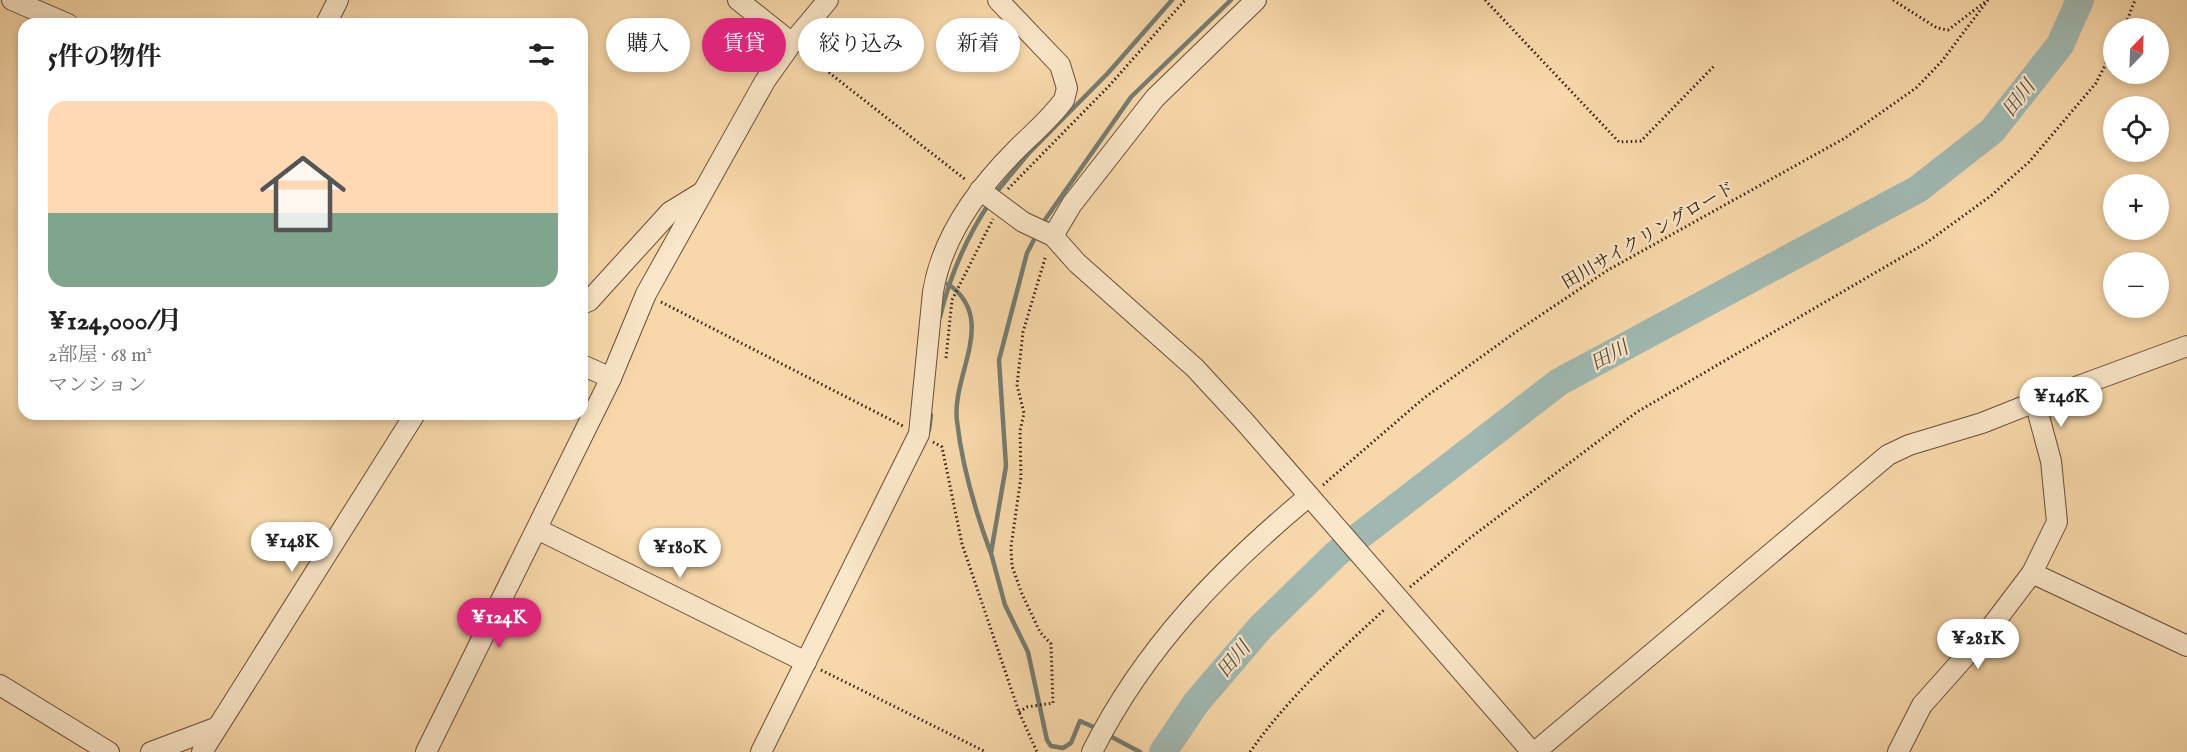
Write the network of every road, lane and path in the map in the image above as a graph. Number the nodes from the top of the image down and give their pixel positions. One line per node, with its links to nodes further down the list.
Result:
1 (12, 0): 12 (street)
2 (338, 0): 13 (street)
3 (738, 0): 15 (street)
4 (828, 0): 15 (street)
5 (998, 0): 19 (street)
6 (1185, 0): 19 (path)
7 (1256, 0): 20 (street)
8 (1485, 0): 16 (path)
9 (1893, 0): 10 (path)
10 (1988, 0): 30 (path, 田川サイクリングロード)
11 (2135, 0): 14 (path)
12 (54, 18)
13 (329, 18)
14 (2128, 18)
15 (792, 43): 18 (street); 19 (path)
16 (1715, 65)
17 (2103, 69): 33 (path)
18 (704, 191): 21 (street); 23 (street)
19 (991, 198): 20 (street); 22 (path); 29 (street)
20 (1053, 236): 30 (street); 37 (path)
21 (646, 294): 26 (street); 29 (path)
22 (953, 297)
23 (588, 301)
24 (2187, 346): 27 (street)
25 (588, 368): 26 (street)
26 (611, 378): 31 (street)
27 (2035, 402): 32 (street); 48 (street)
28 (411, 420): 38 (street)
29 (919, 434): 35 (street); 37 (path)
30 (1312, 497): 33 (street); 46 (street)
31 (537, 529): 35 (street); 42 (street)
32 (2032, 573): 34 (street); 49 (street)
33 (1395, 596): 47 (path); 48 (street)
34 (2187, 646)
35 (806, 662): 43 (street); 44 (path)
36 (0, 685): 39 (street)
37 (1019, 712): 45 (path)
38 (215, 728): 40 (street); 41 (street)
39 (109, 752)
40 (151, 752)
41 (202, 752)
42 (426, 752)
43 (761, 752)
44 (986, 752)
45 (1037, 752)
46 (1092, 752)
47 (1250, 752)
48 (1533, 752)
49 (1898, 752)

